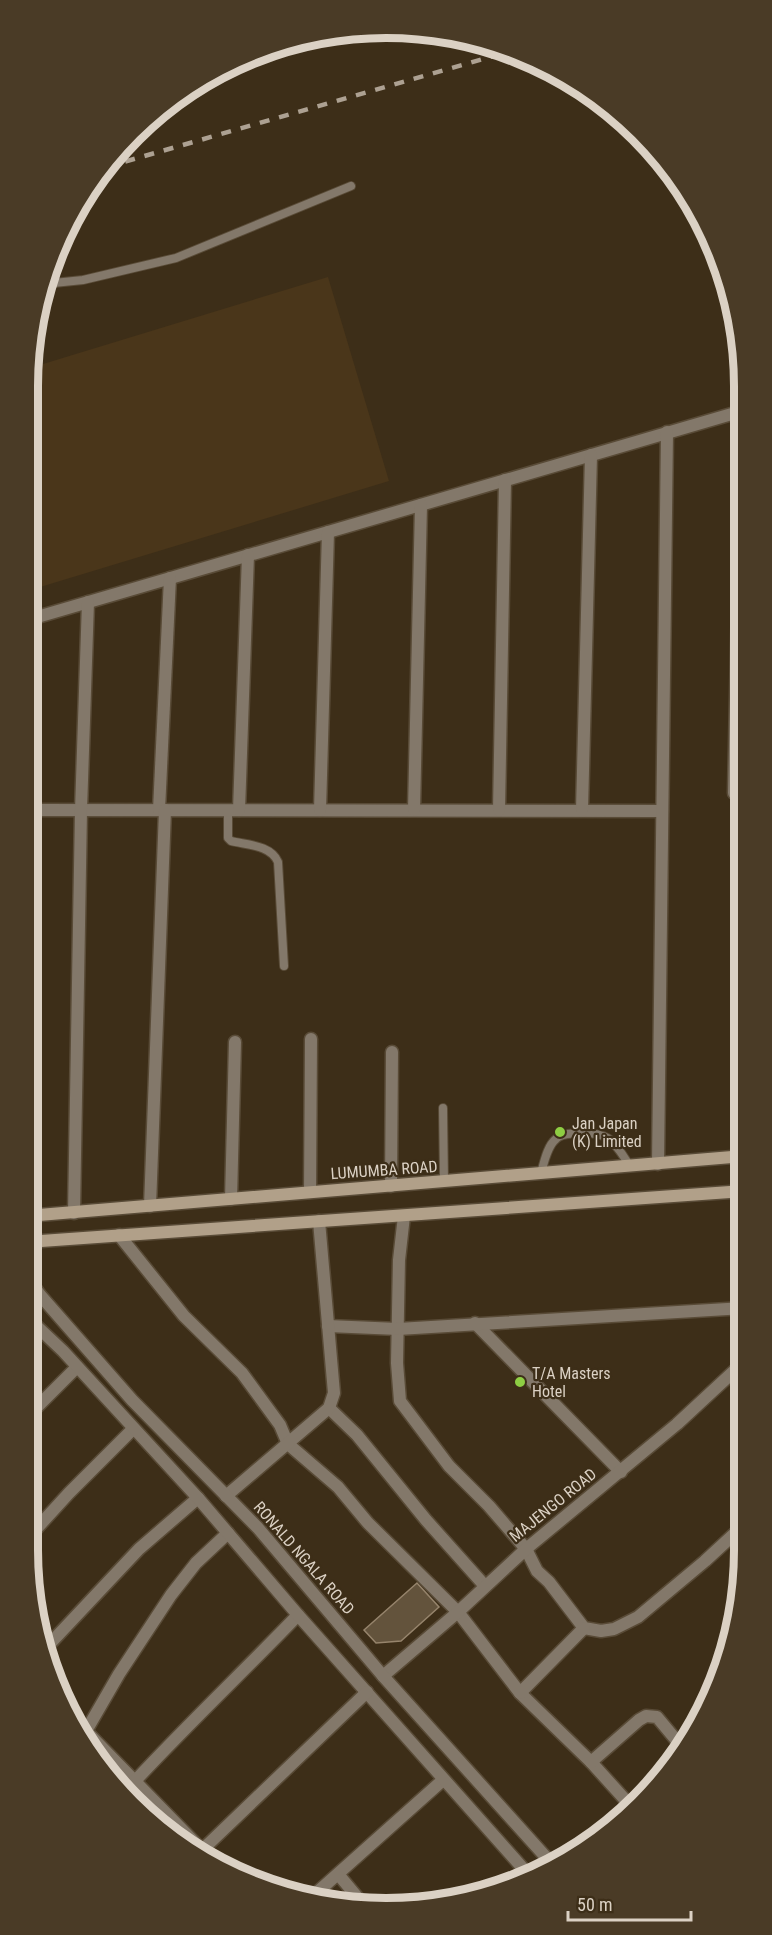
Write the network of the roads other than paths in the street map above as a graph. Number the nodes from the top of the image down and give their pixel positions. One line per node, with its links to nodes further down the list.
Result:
1 (351, 186): 2 (lane)
2 (53, 283)
3 (734, 413): 4 (street)
4 (668, 432): 5 (street); 21 (street)
5 (591, 455): 6 (street); 20 (street)
6 (505, 480): 7 (street); 19 (street)
7 (421, 505): 8 (street); 18 (street)
8 (328, 532): 9 (street); 17 (street)
9 (248, 555): 10 (street); 16 (street)
10 (170, 578): 11 (street); 15 (street)
11 (88, 602): 12 (street); 14 (street)
12 (37, 617)
13 (37, 810): 14 (street)
14 (81, 810): 15 (street); 37 (street)
15 (162, 810): 16 (street); 36 (street)
16 (233, 810): 17 (street); 22 (lane)
17 (320, 810): 18 (street)
18 (414, 810): 19 (street)
19 (499, 810): 20 (street)
20 (582, 810): 21 (street)
21 (662, 811): 28 (street)
22 (284, 966)
23 (311, 1039): 33 (street)
24 (235, 1042): 35 (street)
25 (392, 1052): 32 (street)
26 (443, 1108): 31 (lane)
27 (734, 1157): 28 (main road, LUMUMBA ROAD)
28 (658, 1164): 29 (main road, LUMUMBA ROAD)
29 (630, 1166): 30 (main road, LUMUMBA ROAD); 30 (lane)
30 (541, 1173): 31 (main road, LUMUMBA ROAD)
31 (444, 1182): 32 (main road, LUMUMBA ROAD)
32 (391, 1186): 33 (main road, LUMUMBA ROAD)
33 (310, 1192): 35 (main road, LUMUMBA ROAD)
34 (734, 1192): 39 (main road)
35 (231, 1199): 36 (main road, LUMUMBA ROAD)
36 (150, 1206): 37 (main road, LUMUMBA ROAD)
37 (74, 1212): 38 (main road, LUMUMBA ROAD)
38 (37, 1215)
39 (404, 1215): 40 (main road); 48 (street)
40 (319, 1221): 41 (main road); 46 (street)
41 (119, 1235): 42 (main road); 54 (street)
42 (37, 1241)
43 (37, 1291): 56 (street, RONALD NGALA ROAD)
44 (734, 1309): 45 (street)
45 (475, 1323): 48 (street); 55 (street)
46 (328, 1326): 48 (street); 52 (street)
47 (37, 1327): 49 (street)
48 (399, 1329): 61 (street)
49 (77, 1367): 51 (street); 53 (street)
50 (734, 1370): 55 (street, MAJENGO ROAD)
51 (37, 1408)
52 (329, 1408): 54 (street); 62 (street)
53 (133, 1429): 57 (street); 58 (street)
54 (288, 1444): 56 (street); 63 (street)
55 (621, 1472): 61 (street, MAJENGO ROAD)
56 (226, 1496): 67 (street, RONALD NGALA ROAD)
57 (198, 1498): 59 (street); 66 (street)
58 (37, 1528)
59 (228, 1533): 64 (street); 70 (street)
60 (734, 1534): 65 (street)
61 (525, 1549): 62 (street, MAJENGO ROAD); 65 (street)
62 (485, 1586): 63 (street, MAJENGO ROAD)
63 (458, 1612): 67 (street, MAJENGO ROAD); 69 (street)
64 (298, 1615): 68 (street); 75 (street)
65 (584, 1628): 69 (street)
66 (50, 1643)
67 (383, 1676): 79 (street, RONALD NGALA ROAD)
68 (367, 1692): 74 (street); 78 (street)
69 (520, 1693): 73 (street)
70 (86, 1726)
71 (93, 1738): 75 (street)
72 (677, 1741): 73 (street)
73 (591, 1762): 76 (street)
74 (443, 1780): 80 (street); 81 (street)
75 (135, 1781): 77 (street)
76 (626, 1801)
77 (178, 1828)
78 (205, 1847)
79 (547, 1858)
80 (524, 1869)
81 (338, 1874): 82 (street); 83 (street)
82 (319, 1891)
83 (357, 1896)

